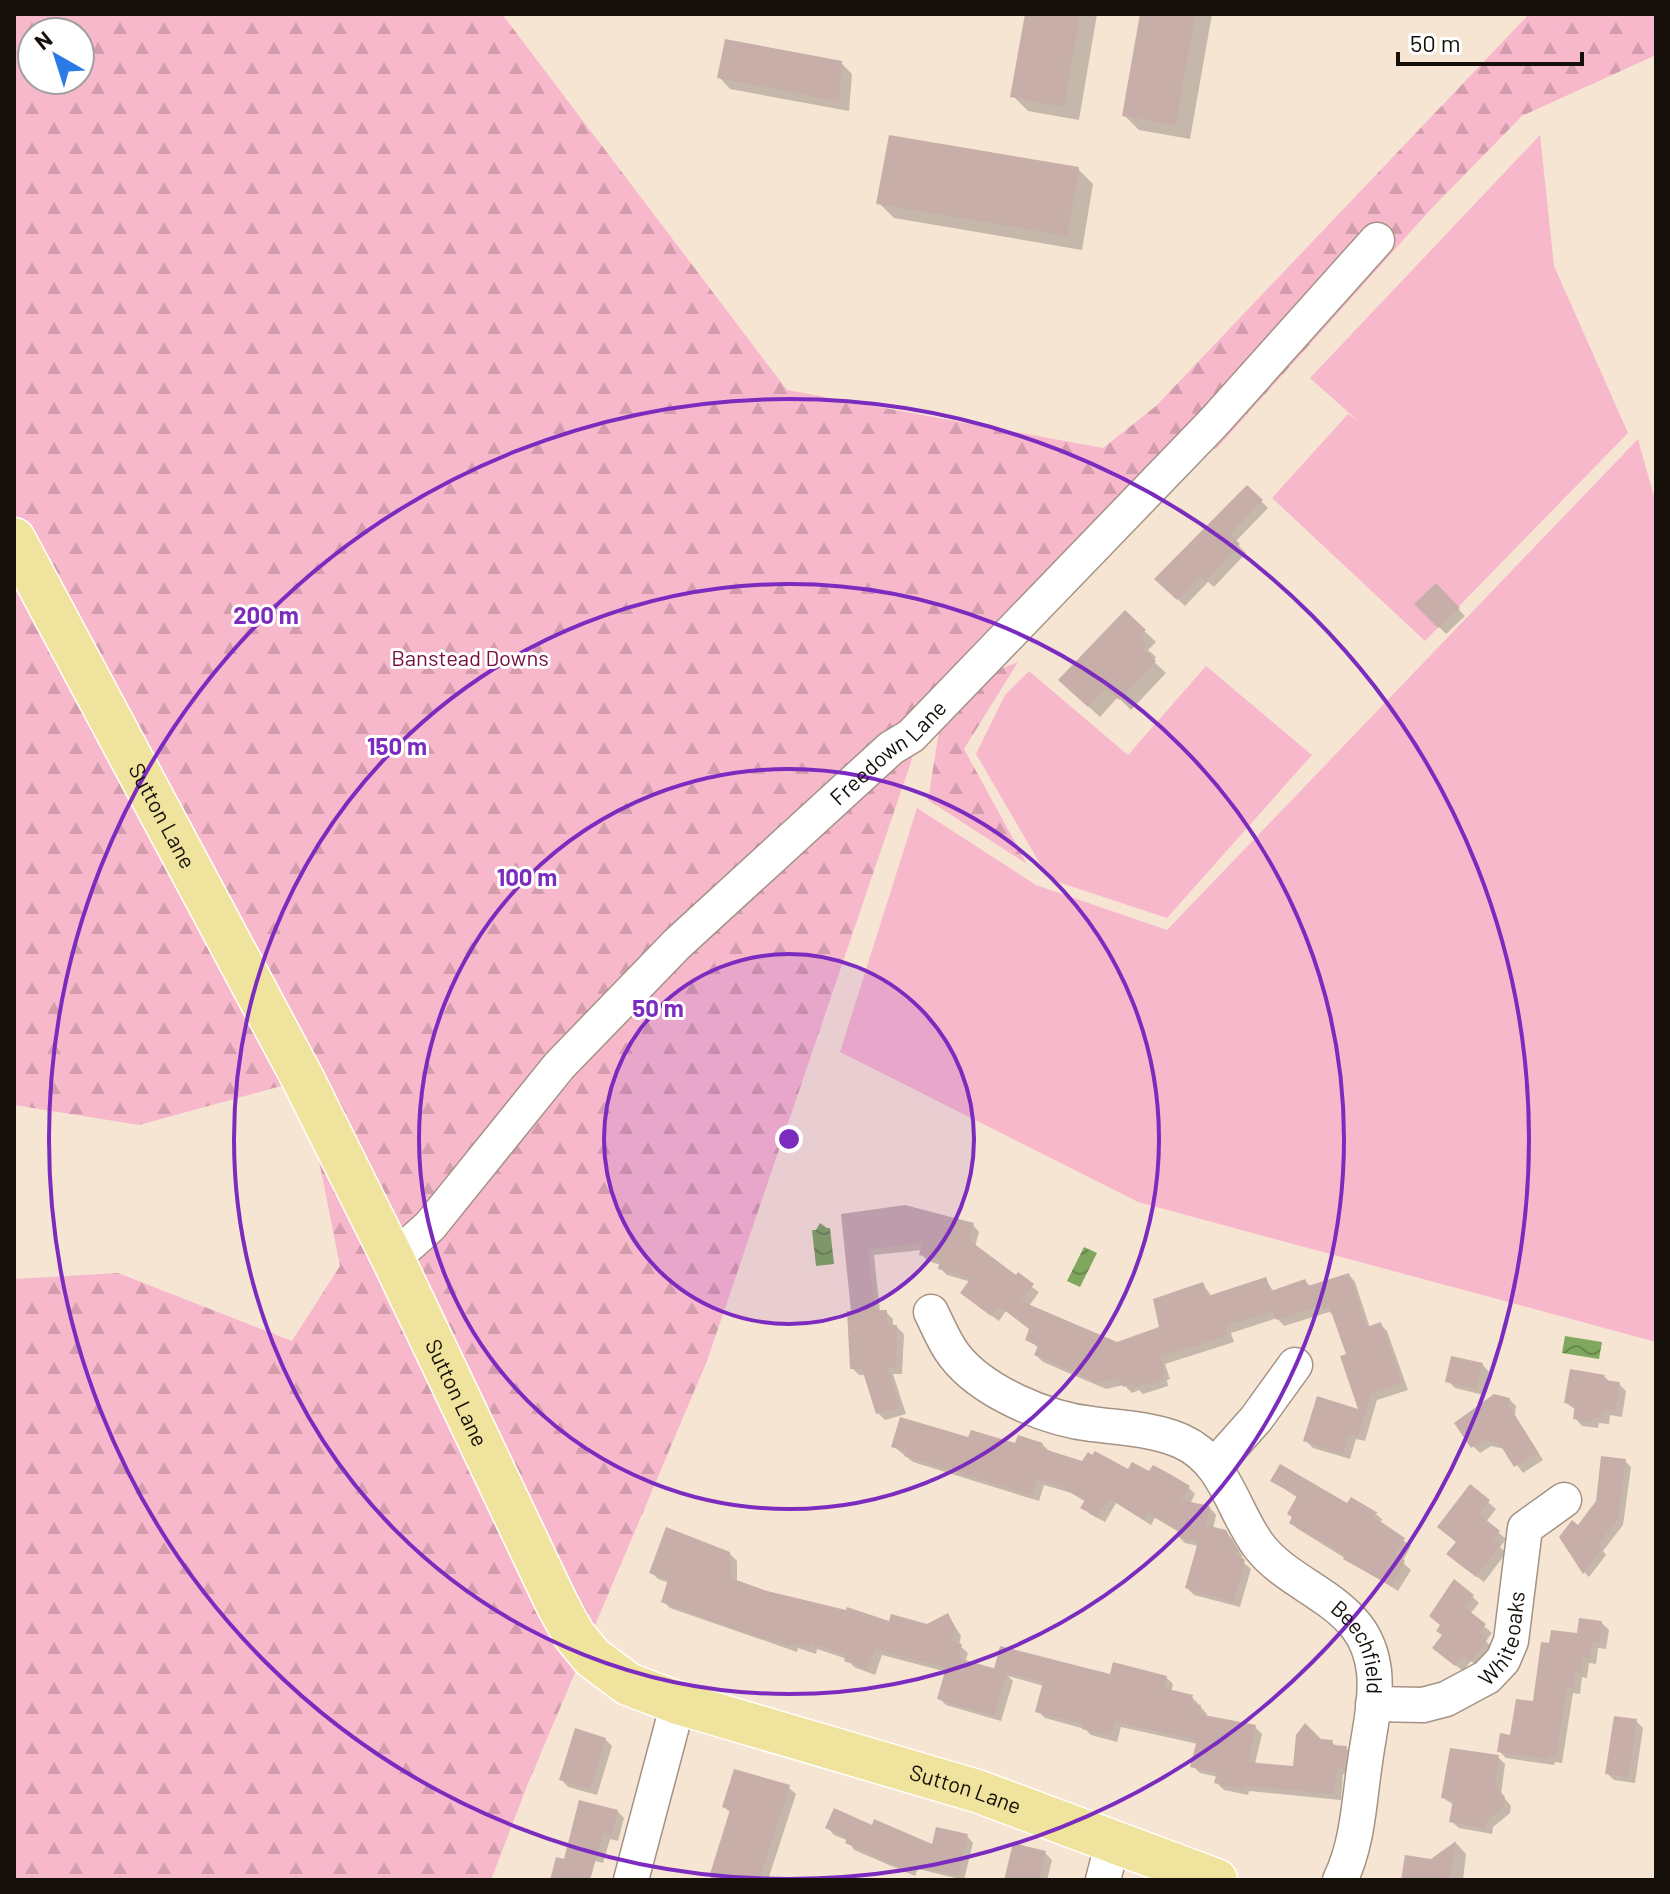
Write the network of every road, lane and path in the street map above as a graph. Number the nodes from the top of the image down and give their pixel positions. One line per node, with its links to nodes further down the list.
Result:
1 (1377, 240): 3 (street, Freedown Lane)
2 (14, 539): 3 (main road, Sutton Lane)
3 (393, 1259): 8 (main road, Sutton Lane)
4 (931, 1312): 6 (street, Beechfield)
5 (1295, 1365): 6 (street)
6 (1215, 1465): 9 (street, Beechfield)
7 (1564, 1500): 9 (street, Whiteoaks)
8 (678, 1703): 10 (main road, Sutton Lane); 11 (street)
9 (1373, 1704): 13 (street, Beechfield)
10 (1108, 1861): 12 (main road, Sutton Lane)
11 (631, 1880)
12 (1216, 1880)
13 (1340, 1880)

